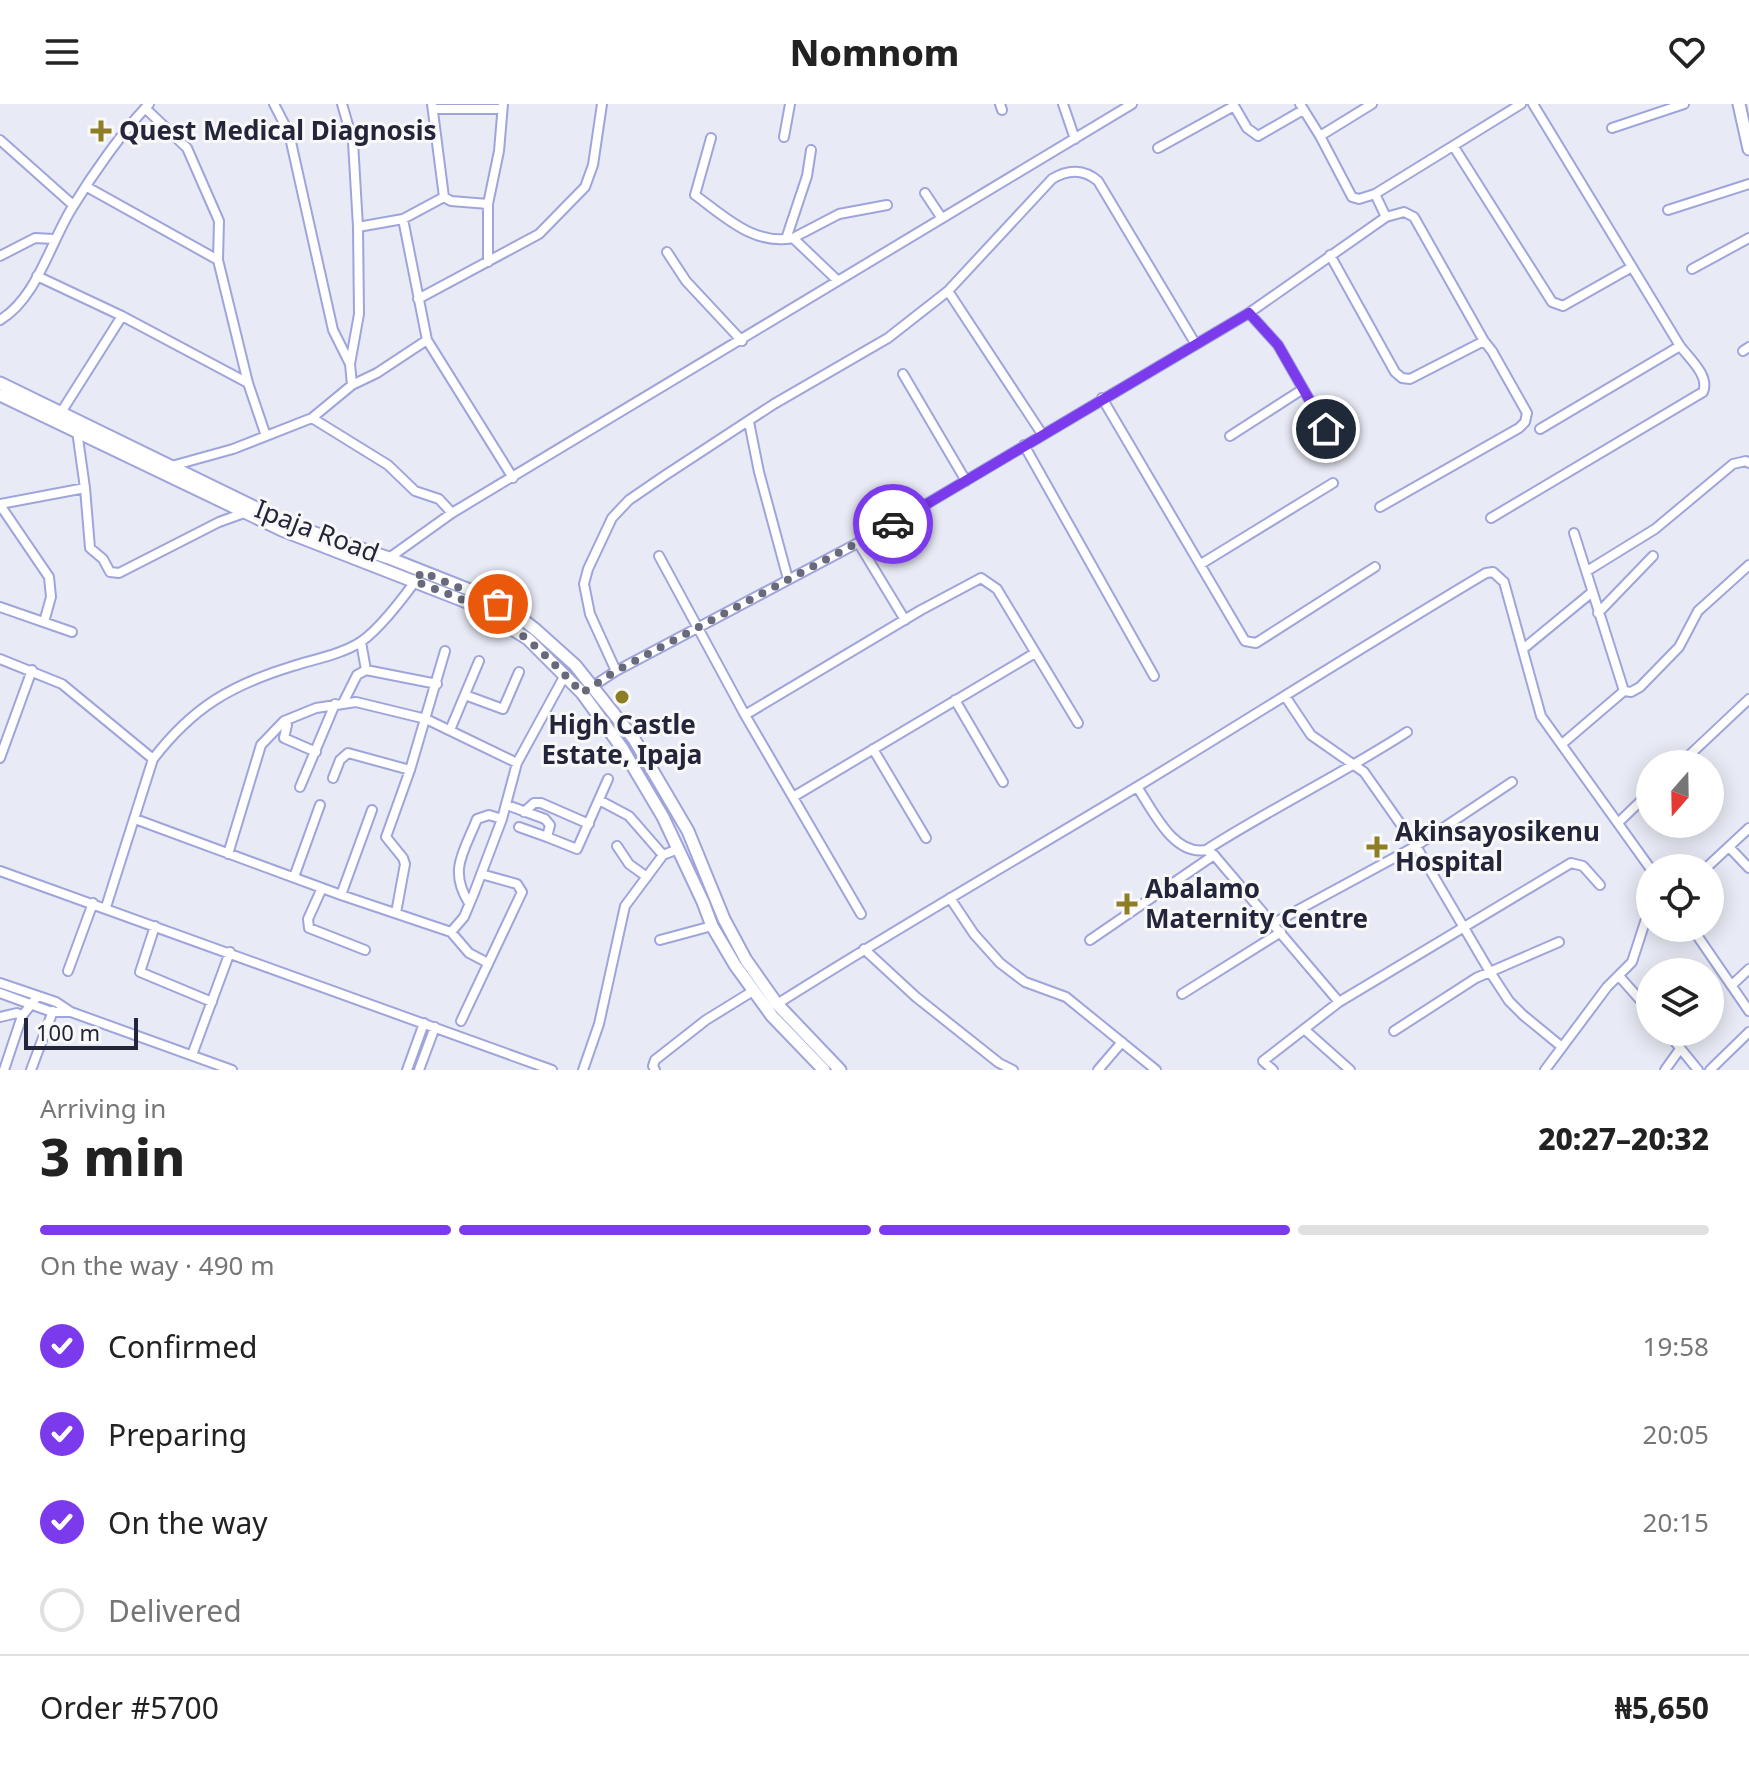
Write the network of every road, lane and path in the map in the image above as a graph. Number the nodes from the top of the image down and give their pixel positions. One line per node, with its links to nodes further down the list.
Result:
1 (274, 104): 62 (street)
2 (342, 104): 39 (street)
3 (602, 104): 47 (street)
4 (790, 104): 19 (street)
5 (1063, 104): 21 (street)
6 (1132, 104): 21 (street)
7 (1372, 104): 18 (street)
8 (1521, 104): 24 (street)
9 (1533, 104): 48 (street)
10 (1684, 104): 17 (street)
11 (1739, 104): 23 (main road)
12 (1233, 105): 16 (street); 25 (street)
13 (147, 106): 28 (street); 46 (street)
14 (502, 106): 15 (street); 32 (street)
15 (432, 107): 31 (street)
16 (1302, 107): 18 (street)
17 (1612, 128)
18 (1320, 136): 30 (street)
19 (784, 137)
20 (711, 138): 42 (street)
21 (1075, 139): 36 (street)
22 (0, 140): 33 (street)
23 (1748, 144)
24 (1454, 147): 30 (street); 48 (street)
25 (1158, 148)
26 (811, 150): 42 (street)
27 (1749, 184): 35 (street)
28 (87, 187): 33 (street); 46 (street)
29 (925, 193): 36 (street)
30 (1375, 194): 37 (street)
31 (444, 197): 32 (street); 38 (street)
32 (488, 204): 47 (street)
33 (73, 205): 41 (street)
34 (887, 205): 42 (street)
35 (1668, 210)
36 (941, 217): 51 (street)
37 (1386, 217): 44 (street); 59 (street)
38 (403, 219): 39 (street); 53 (street)
39 (358, 227): 62 (street)
40 (1749, 238): 49 (street)
41 (54, 239): 45 (street); 50 (street)
42 (790, 239): 51 (street)
43 (667, 252): 58 (street)
44 (1330, 255): 54 (street); 59 (street)
45 (0, 256)
46 (218, 260): 65 (street)
47 (488, 262): 53 (street)
48 (1632, 267): 61 (street)
49 (1692, 269)
50 (37, 276): 55 (street); 56 (street)
51 (837, 280): 58 (street)
52 (948, 291): 60 (street); 72 (street); 76 (street)
53 (418, 299): 57 (street)
54 (1249, 313): 60 (street); 67 (street)
55 (122, 316): 65 (street); 70 (street)
56 (0, 320)
57 (427, 340): 66 (street); 82 (street)
58 (742, 341): 82 (street)
59 (1484, 341): 87 (street)
60 (1195, 343): 69 (street)
61 (1680, 346): 75 (street); 90 (street)
62 (350, 364): 66 (street)
63 (903, 374): 83 (street)
64 (0, 383): 70 (main road, Ipaja Road)
65 (248, 383): 77 (street)
66 (352, 385): 71 (street)
67 (1303, 389): 74 (street); 78 (street)
68 (0, 395): 73 (main road, Ipaja Road)
69 (1102, 398): 76 (street); 96 (street)
70 (60, 414): 73 (main road, Ipaja Road)
71 (312, 418): 77 (street); 89 (street)
72 (749, 422): 101 (street); 117 (street)
73 (76, 427): 81 (main road, Ipaja Road); 85 (street); 88 (main road, Ipaja Road)
74 (1326, 429)
75 (1540, 429)
76 (1042, 434): 79 (street)
77 (266, 436): 81 (street)
78 (1230, 436)
79 (1024, 445): 83 (street); 120 (street)
80 (1749, 463): 99 (street)
81 (168, 467): 95 (main road, Ipaja Road)
82 (513, 478): 89 (street)
83 (966, 481): 92 (street)
84 (1333, 483): 96 (street)
85 (85, 488): 86 (street); 88 (street)
86 (0, 505): 106 (street)
87 (1380, 507)
88 (244, 513): 100 (main road, Ipaja Road)
89 (452, 513): 95 (street)
90 (1491, 518)
91 (1574, 533): 99 (street)
92 (859, 544): 101 (street); 105 (street)
93 (659, 556): 107 (street)
94 (1653, 556): 104 (street)
95 (389, 558): 100 (main road, Ipaja Road)
96 (1201, 564): 98 (street)
97 (1749, 565): 123 (street)
98 (1375, 567)
99 (1587, 571): 102 (street)
100 (419, 576): 109 (street); 119 (main road, Ipaja Road); 122 (main road, Ipaja Road)
101 (788, 579): 107 (street)
102 (1591, 593): 104 (street); 110 (street)
103 (0, 607): 106 (street)
104 (1598, 613): 123 (street)
105 (905, 620): 112 (street); 130 (street)
106 (44, 622): 108 (street)
107 (697, 630): 117 (street); 130 (street)
108 (72, 632)
109 (361, 642): 116 (street); 141 (street)
110 (1523, 649): 126 (street); 136 (street)
111 (445, 651): 121 (street)
112 (1035, 653): 128 (street); 133 (street)
113 (0, 659): 115 (street)
114 (479, 661): 125 (street)
115 (32, 670): 140 (street); 141 (street)
116 (366, 670): 121 (street); 129 (street)
117 (616, 671): 122 (street)
118 (519, 672): 125 (street)
119 (565, 675): 124 (main road, Ipaja Road); 142 (street)
120 (1154, 676)
121 (437, 684): 131 (street)
122 (593, 686): 124 (street); 218 (main road, Ipaja Road)
123 (1624, 691): 136 (street)
124 (582, 693): 169 (main road, Ipaja Road)
125 (465, 695): 134 (street)
126 (1285, 696): 143 (street); 150 (street)
127 (1749, 699): 138 (street)
128 (955, 700): 137 (street); 147 (street)
129 (339, 704): 131 (street); 132 (street); 139 (street)
130 (745, 715): 151 (street)
131 (426, 719): 134 (street); 144 (street)
132 (284, 721): 139 (street); 171 (street)
133 (1078, 723)
134 (450, 730): 142 (street)
135 (1407, 732): 143 (street)
136 (1562, 744): 160 (street)
137 (873, 749): 151 (street); 165 (street)
138 (1695, 750)
139 (316, 752): 149 (street)
140 (0, 758)
141 (153, 759): 158 (street)
142 (517, 763): 154 (street)
143 (1356, 765): 167 (street); 170 (street)
144 (410, 770): 145 (street); 187 (street)
145 (333, 778)
146 (608, 779): 152 (street)
147 (1003, 782)
148 (1512, 782): 167 (street)
149 (300, 787)
150 (1137, 787): 170 (street); 183 (street)
151 (793, 797): 188 (street)
152 (599, 800): 161 (street); 174 (street)
153 (320, 805): 178 (street)
154 (507, 805): 157 (street); 159 (street)
155 (1636, 806): 160 (street)
156 (372, 810): 182 (street)
157 (524, 812): 161 (street); 164 (street)
158 (135, 819): 171 (street); 186 (street)
159 (502, 819): 177 (street); 185 (street)
160 (1619, 822): 172 (street)
161 (589, 824): 164 (street)
162 (519, 827): 164 (street)
163 (1749, 828): 168 (street)
164 (547, 837)
165 (926, 838)
166 (617, 846): 179 (street)
167 (1416, 846): 189 (street); 192 (street)
168 (1729, 847): 173 (street); 175 (street)
169 (678, 849): 174 (street); 191 (main road, Ipaja Road)
170 (1210, 852): 189 (street); 196 (street)
171 (228, 854): 178 (street)
172 (1641, 854)
173 (1721, 854)
174 (663, 855): 179 (street)
175 (1749, 868)
176 (0, 871): 184 (street)
177 (481, 874): 185 (street); 203 (street)
178 (294, 877): 181 (street)
179 (647, 877): 241 (street)
180 (1600, 885): 192 (street)
181 (322, 888): 182 (street); 201 (street)
182 (341, 895): 187 (street)
183 (950, 898): 200 (street); 230 (street)
184 (93, 903): 186 (street); 205 (street)
185 (469, 903): 193 (street)
186 (106, 907): 190 (street)
187 (396, 913): 193 (street)
188 (861, 914)
189 (1274, 923): 194 (street)
190 (155, 926): 202 (street); 216 (street)
191 (712, 926): 195 (street); 210 (main road, Ipaja Road)
192 (1464, 927): 206 (street); 217 (street)
193 (451, 932): 203 (street)
194 (1281, 932): 212 (street); 217 (street)
195 (660, 940)
196 (1090, 940)
197 (1559, 942): 206 (street)
198 (1638, 942): 207 (street)
199 (1702, 942): 209 (street)
200 (864, 949): 218 (street); 245 (street)
201 (365, 950)
202 (230, 952): 216 (street); 225 (street)
203 (488, 963): 224 (street)
204 (1749, 969): 209 (street)
205 (68, 971)
206 (1490, 972): 228 (street); 232 (street)
207 (1619, 976): 213 (street); 232 (street)
208 (0, 983): 214 (street)
209 (1732, 985): 219 (street)
210 (753, 991): 242 (street); 243 (main road, Ipaja Road)
211 (0, 993): 214 (street)
212 (1182, 994)
213 (1636, 995)
214 (35, 1001): 215 (street); 220 (street); 222 (street)
215 (56, 1002): 220 (street); 221 (street)
216 (212, 1002): 234 (street)
217 (1339, 1002): 227 (street)
218 (777, 1004): 244 (main road, Ipaja Road)
219 (1749, 1011)
220 (52, 1012): 221 (street); 236 (street)
221 (71, 1012): 234 (street)
222 (22, 1016): 223 (street); 235 (street)
223 (0, 1017)
224 (461, 1021)
225 (424, 1023): 226 (street); 238 (street)
226 (435, 1027): 239 (street); 240 (street)
227 (1304, 1029): 248 (street); 249 (street)
228 (1394, 1031)
229 (1749, 1032): 253 (street)
230 (1122, 1042): 246 (street); 247 (street)
231 (1678, 1046): 233 (street)
232 (1562, 1047): 250 (street)
233 (1680, 1049): 251 (street); 252 (street)
234 (192, 1055): 237 (street)
235 (4, 1070)
236 (31, 1070)
237 (232, 1070)
238 (407, 1070)
239 (419, 1070)
240 (552, 1070)
241 (583, 1070)
242 (655, 1070)
243 (824, 1070)
244 (840, 1070)
245 (1013, 1070)
246 (1098, 1070)
247 (1156, 1070)
248 (1273, 1070)
249 (1350, 1070)
250 (1545, 1070)
251 (1665, 1070)
252 (1698, 1070)
253 (1710, 1070)

